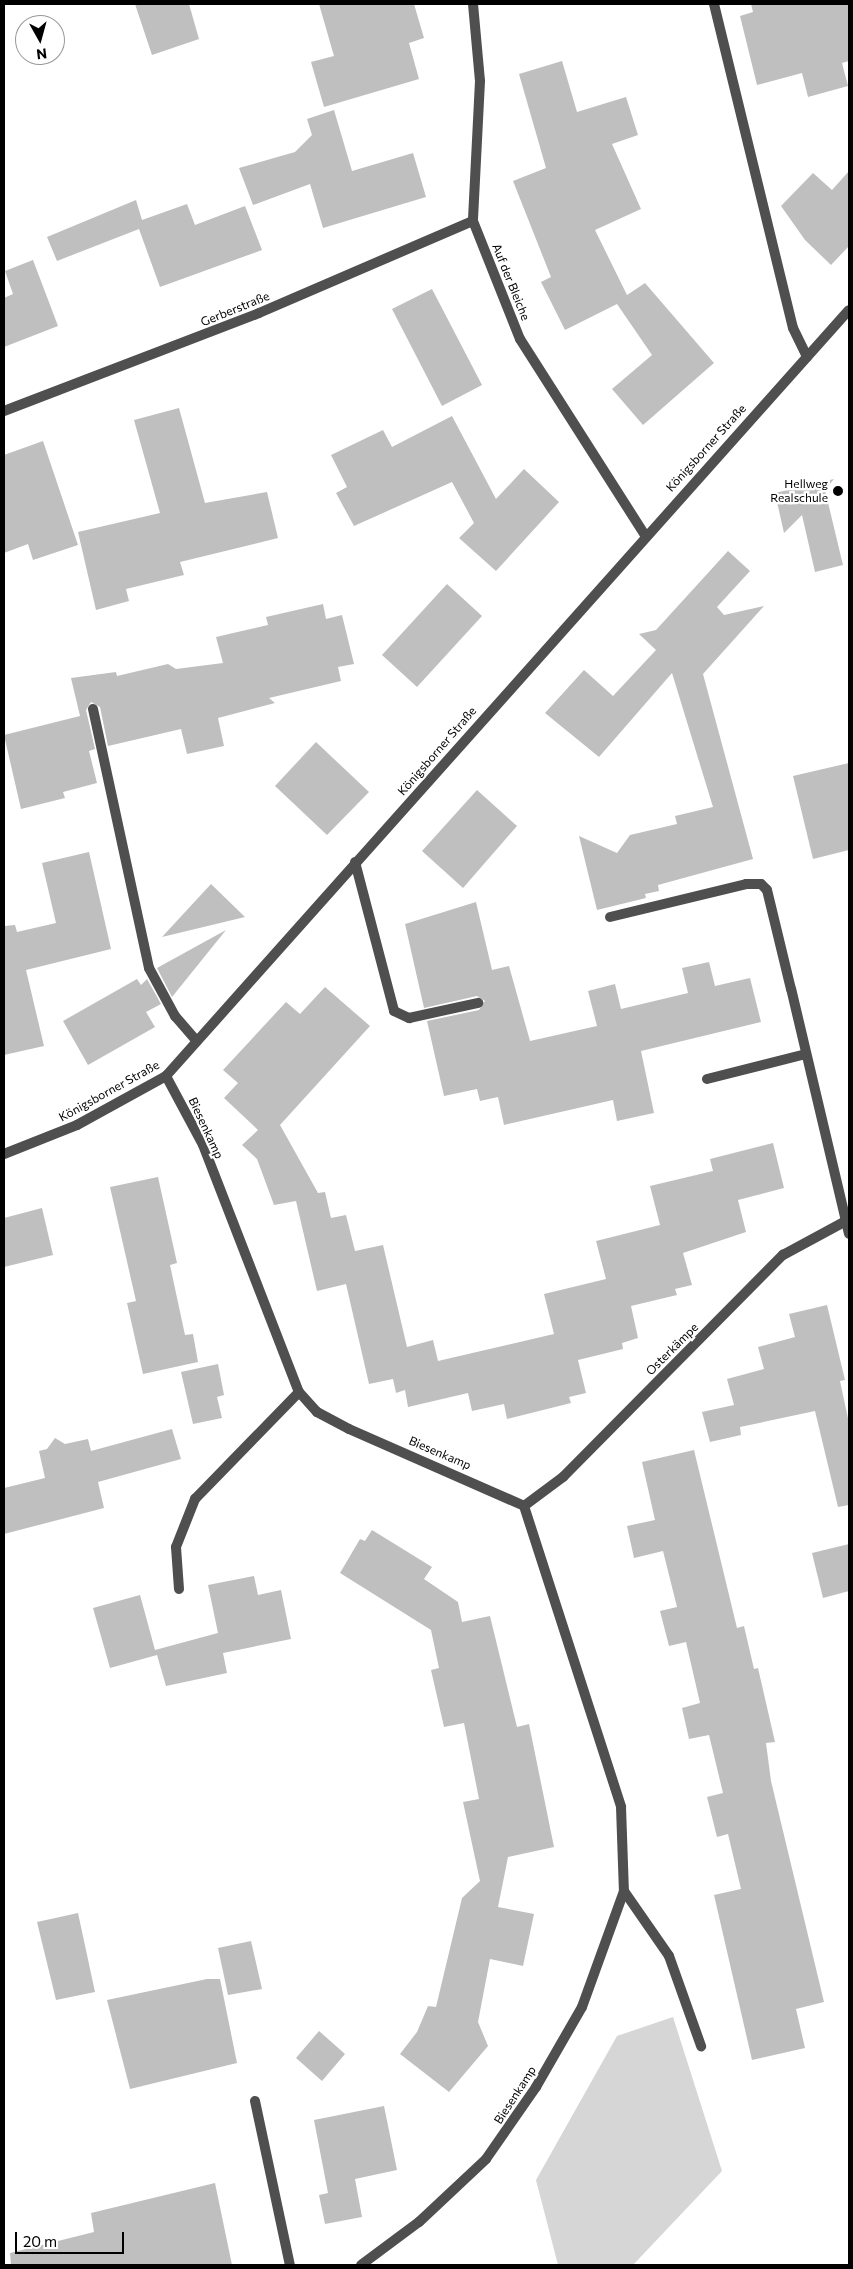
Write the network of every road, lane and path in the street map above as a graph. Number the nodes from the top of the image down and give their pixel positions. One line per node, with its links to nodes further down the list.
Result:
1 (473, 4): 3 (street, Auf der Bleiche)
2 (714, 4): 5 (street)
3 (473, 220): 6 (street, Gerberstraße); 7 (street, Auf der Bleiche)
4 (849, 310): 5 (street, Königsborner Straße)
5 (807, 357): 7 (street, Königsborner Straße)
6 (4, 411)
7 (645, 534): 9 (street, Königsborner Straße)
8 (93, 709): 12 (street)
9 (355, 862): 11 (street); 12 (street, Königsborner Straße)
10 (610, 917): 13 (street)
11 (478, 1003)
12 (197, 1041): 14 (street, Königsborner Straße)
13 (806, 1054): 15 (street); 17 (street)
14 (166, 1076): 16 (street, Königsborner Straße); 19 (street, Biesenkamp)
15 (707, 1079)
16 (4, 1154)
17 (846, 1221): 18 (street); 20 (street, Osterkämpe)
18 (849, 1234)
19 (299, 1392): 20 (street, Biesenkamp); 21 (street)
20 (524, 1506): 22 (street, Biesenkamp)
21 (179, 1589)
22 (624, 1891): 23 (street); 26 (street, Biesenkamp)
23 (701, 2046)
24 (255, 2101): 25 (street)
25 (290, 2265)
26 (360, 2265)

